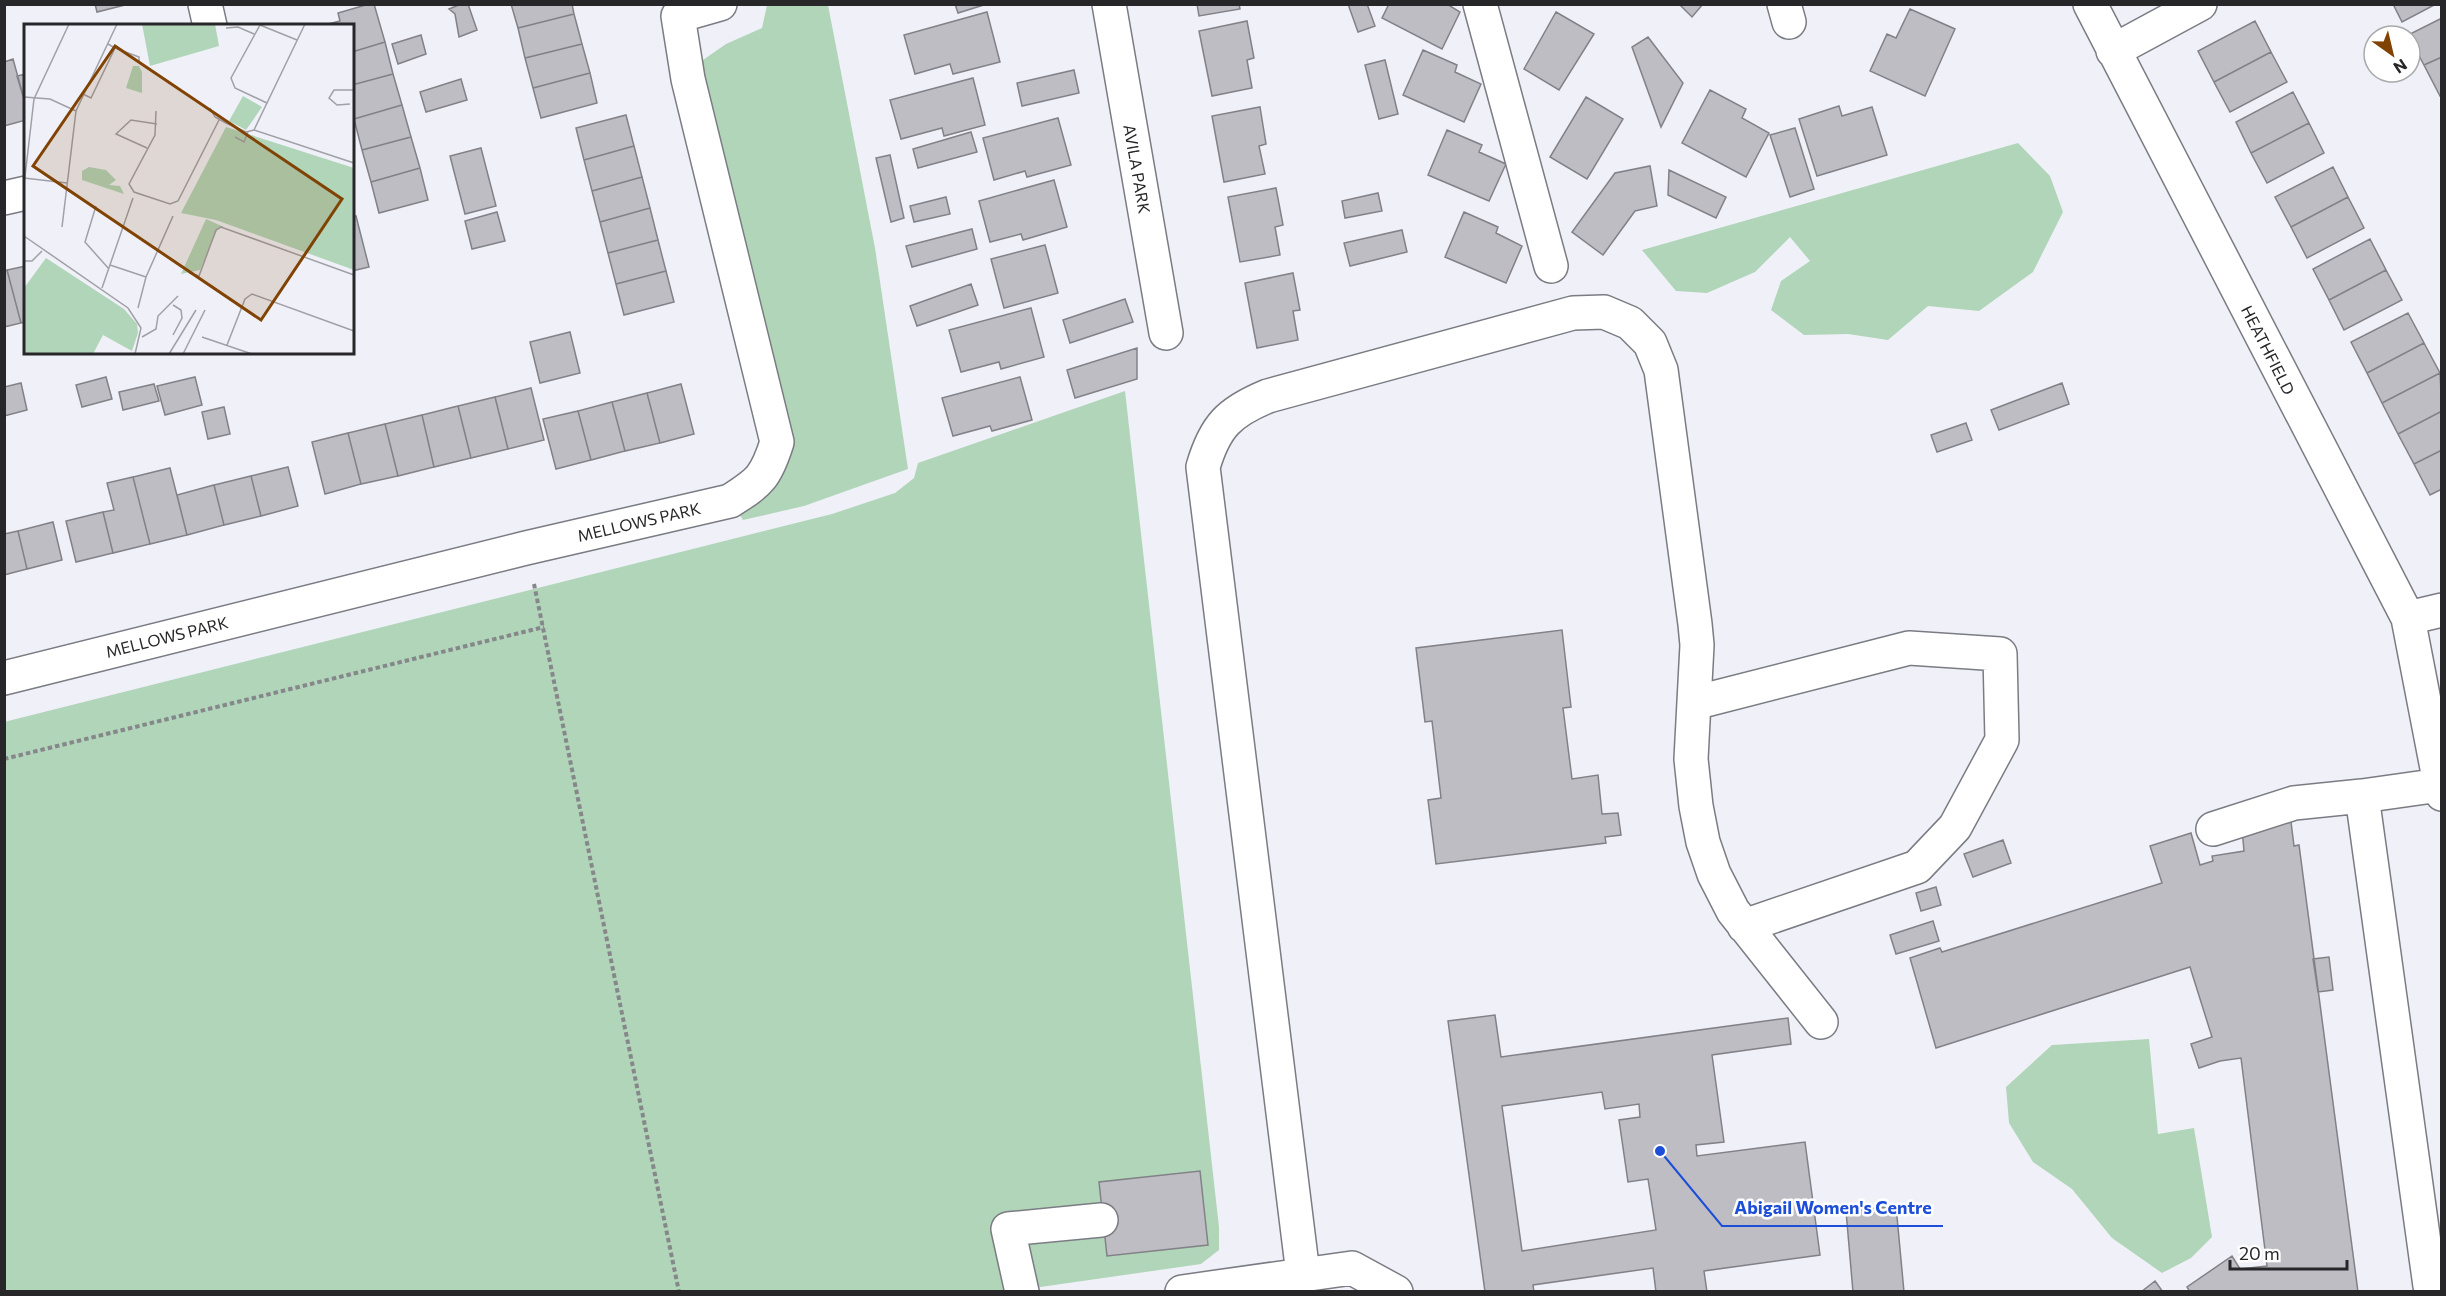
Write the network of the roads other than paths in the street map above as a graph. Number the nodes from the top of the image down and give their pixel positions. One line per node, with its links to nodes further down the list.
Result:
1 (205, 4): 7 (street)
2 (720, 4): 15 (street, MELLOWS PARK)
3 (1109, 4): 12 (street, AVILA PARK)
4 (1480, 4): 11 (street)
5 (2090, 4): 8 (street, HEATHFIELD)
6 (2200, 4): 8 (street)
7 (210, 24)
8 (2113, 51): 14 (street, HEATHFIELD)
9 (24, 193): 10 (street)
10 (4, 198)
11 (1551, 266)
12 (1166, 333)
13 (2442, 610): 14 (street)
14 (2408, 618): 17 (street, HEATHFIELD)
15 (4, 678)
16 (1694, 703): 20 (street); 20 (street); 23 (street)
17 (2441, 790): 18 (street)
18 (2362, 796): 19 (street); 24 (street)
19 (2213, 829)
20 (1744, 926): 21 (street)
21 (1821, 1023)
22 (1101, 1220): 25 (street)
23 (1303, 1275): 26 (street); 27 (street)
24 (2432, 1287)
25 (1022, 1292)
26 (1182, 1292)
27 (1396, 1292)

